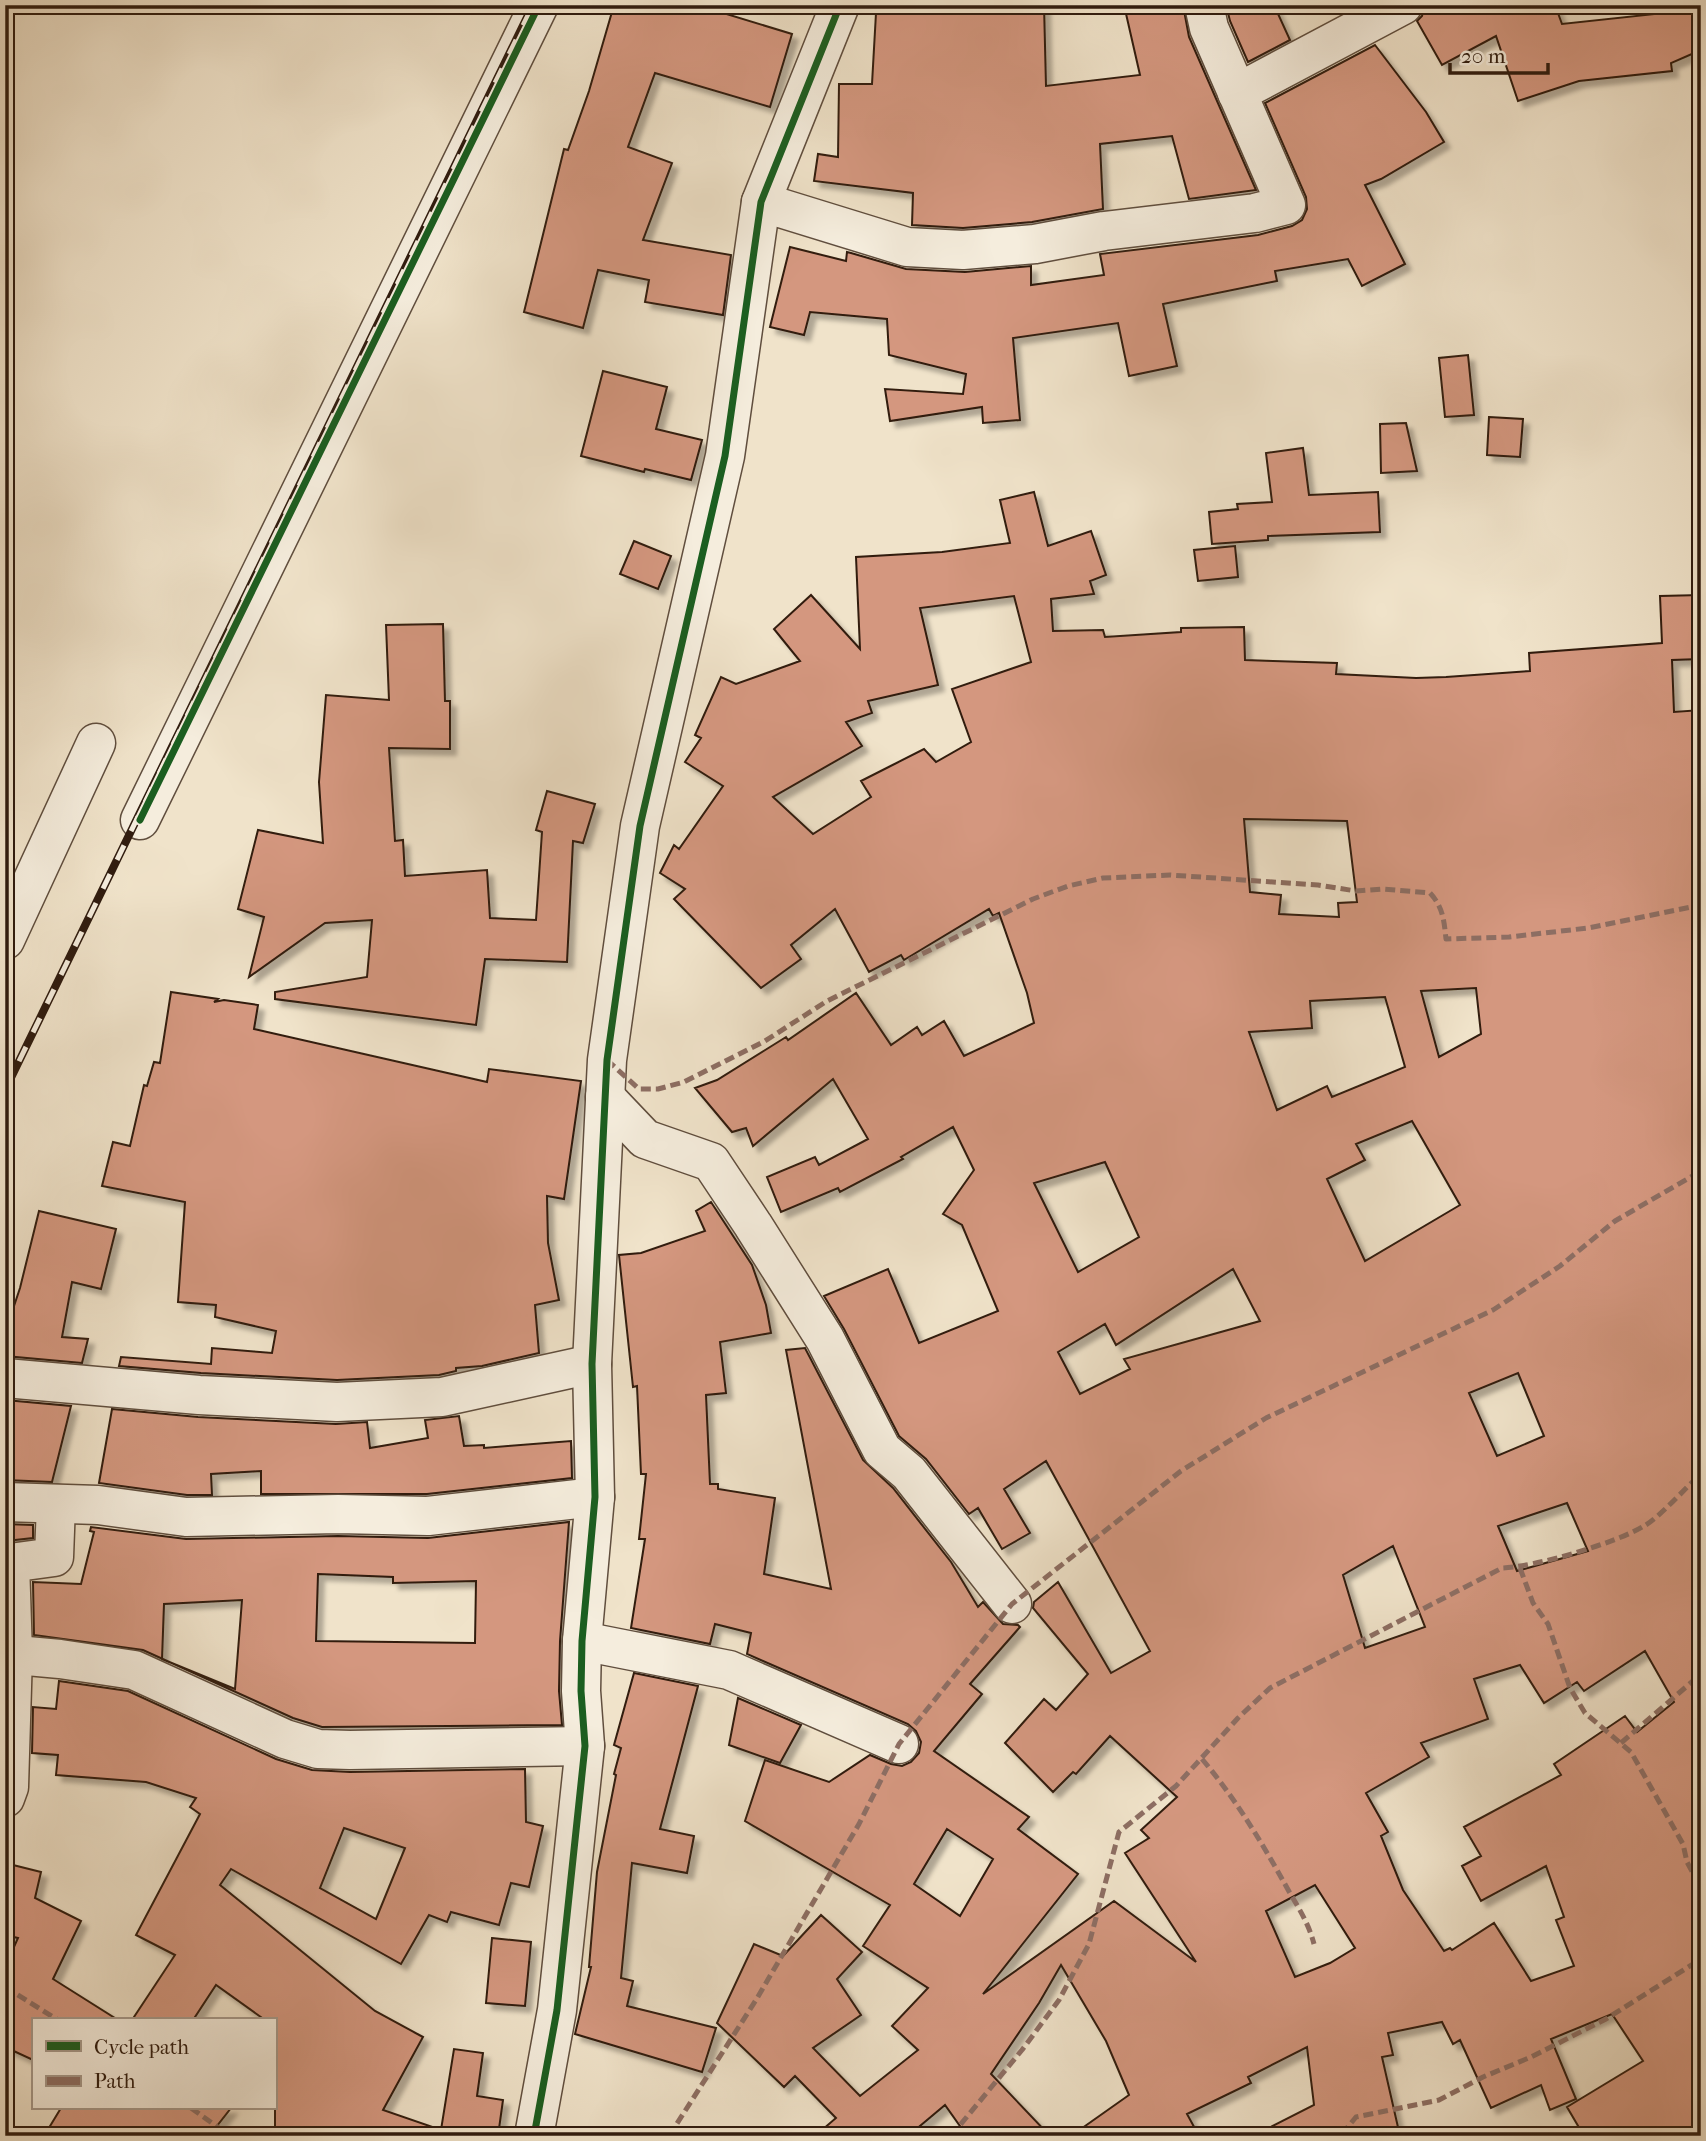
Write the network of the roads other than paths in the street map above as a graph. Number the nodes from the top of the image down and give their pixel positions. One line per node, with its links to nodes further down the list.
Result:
1 (539, 5): 8 (street)
2 (839, 5): 6 (street)
3 (1204, 5): 5 (street)
4 (1403, 5): 5 (street)
5 (1237, 93): 6 (street)
6 (761, 202): 10 (street)
7 (96, 743): 9 (street)
8 (140, 820)
9 (5, 940)
10 (604, 1097): 11 (street); 16 (street)
11 (592, 1364): 12 (street); 13 (street)
12 (5, 1378)
13 (595, 1497): 15 (street); 17 (street)
14 (5, 1502): 15 (street)
15 (56, 1504): 18 (street)
16 (1012, 1604)
17 (582, 1641): 19 (street); 20 (street)
18 (9, 1654): 20 (street); 21 (street)
19 (899, 1744)
20 (585, 1746): 22 (street)
21 (5, 1798)
22 (534, 2136)

